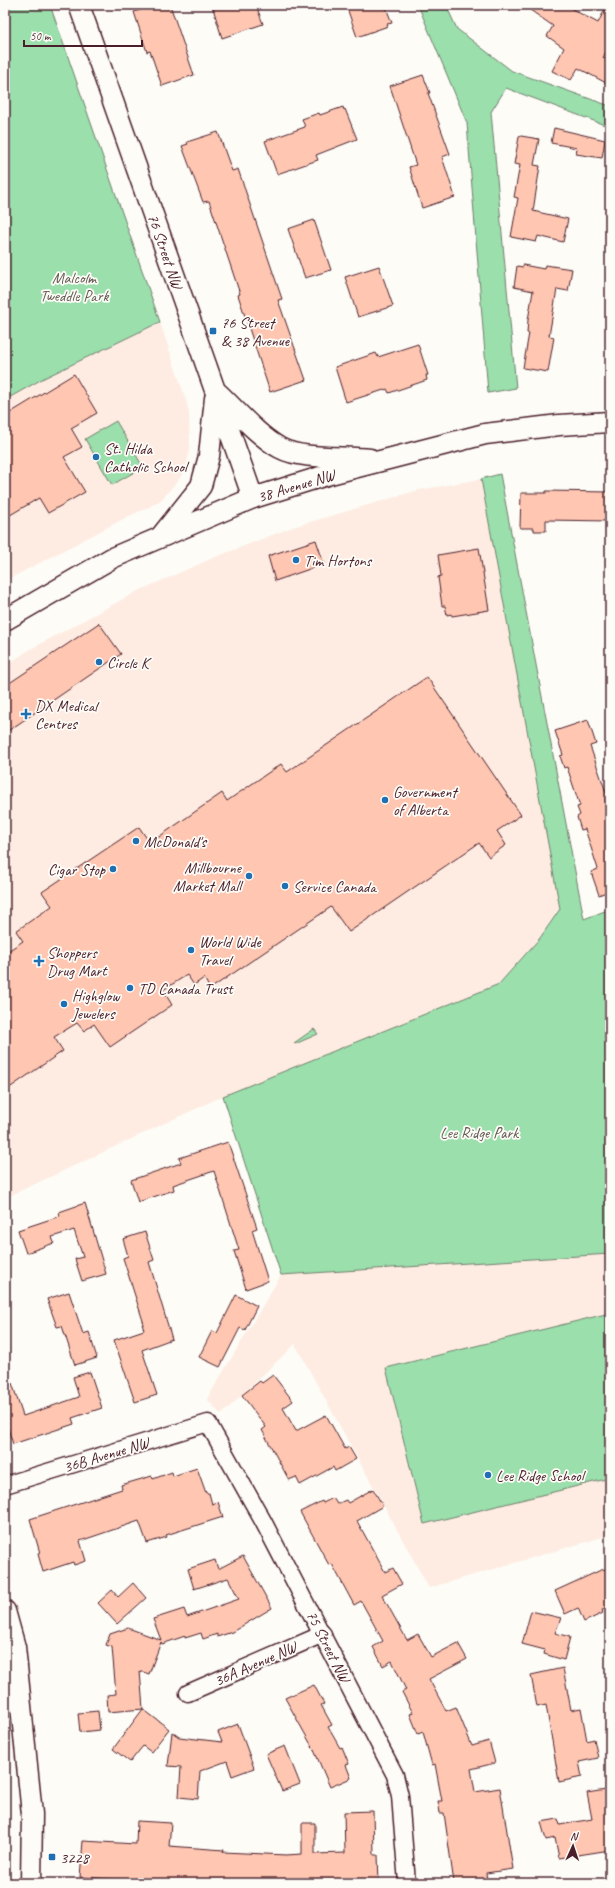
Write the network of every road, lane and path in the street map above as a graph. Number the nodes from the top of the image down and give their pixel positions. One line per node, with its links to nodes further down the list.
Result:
1 (79, 5): 2 (street, 76 Street NW)
2 (215, 390): 4 (street); 5 (street, 76 Street NW); 6 (street)
3 (610, 422): 4 (street, 38 Avenue NW)
4 (380, 461): 5 (street, 38 Avenue NW)
5 (253, 498): 6 (street, 38 Avenue NW)
6 (159, 538): 7 (street, 38 Avenue NW)
7 (5, 620)
8 (208, 1422): 9 (street, 36B Avenue NW); 11 (street, 75 Street NW)
9 (5, 1485)
10 (5, 1611): 13 (street)
11 (323, 1634): 12 (street, 36A Avenue NW); 14 (street, 75 Street NW)
12 (188, 1693)
13 (31, 1883)
14 (407, 1883)

